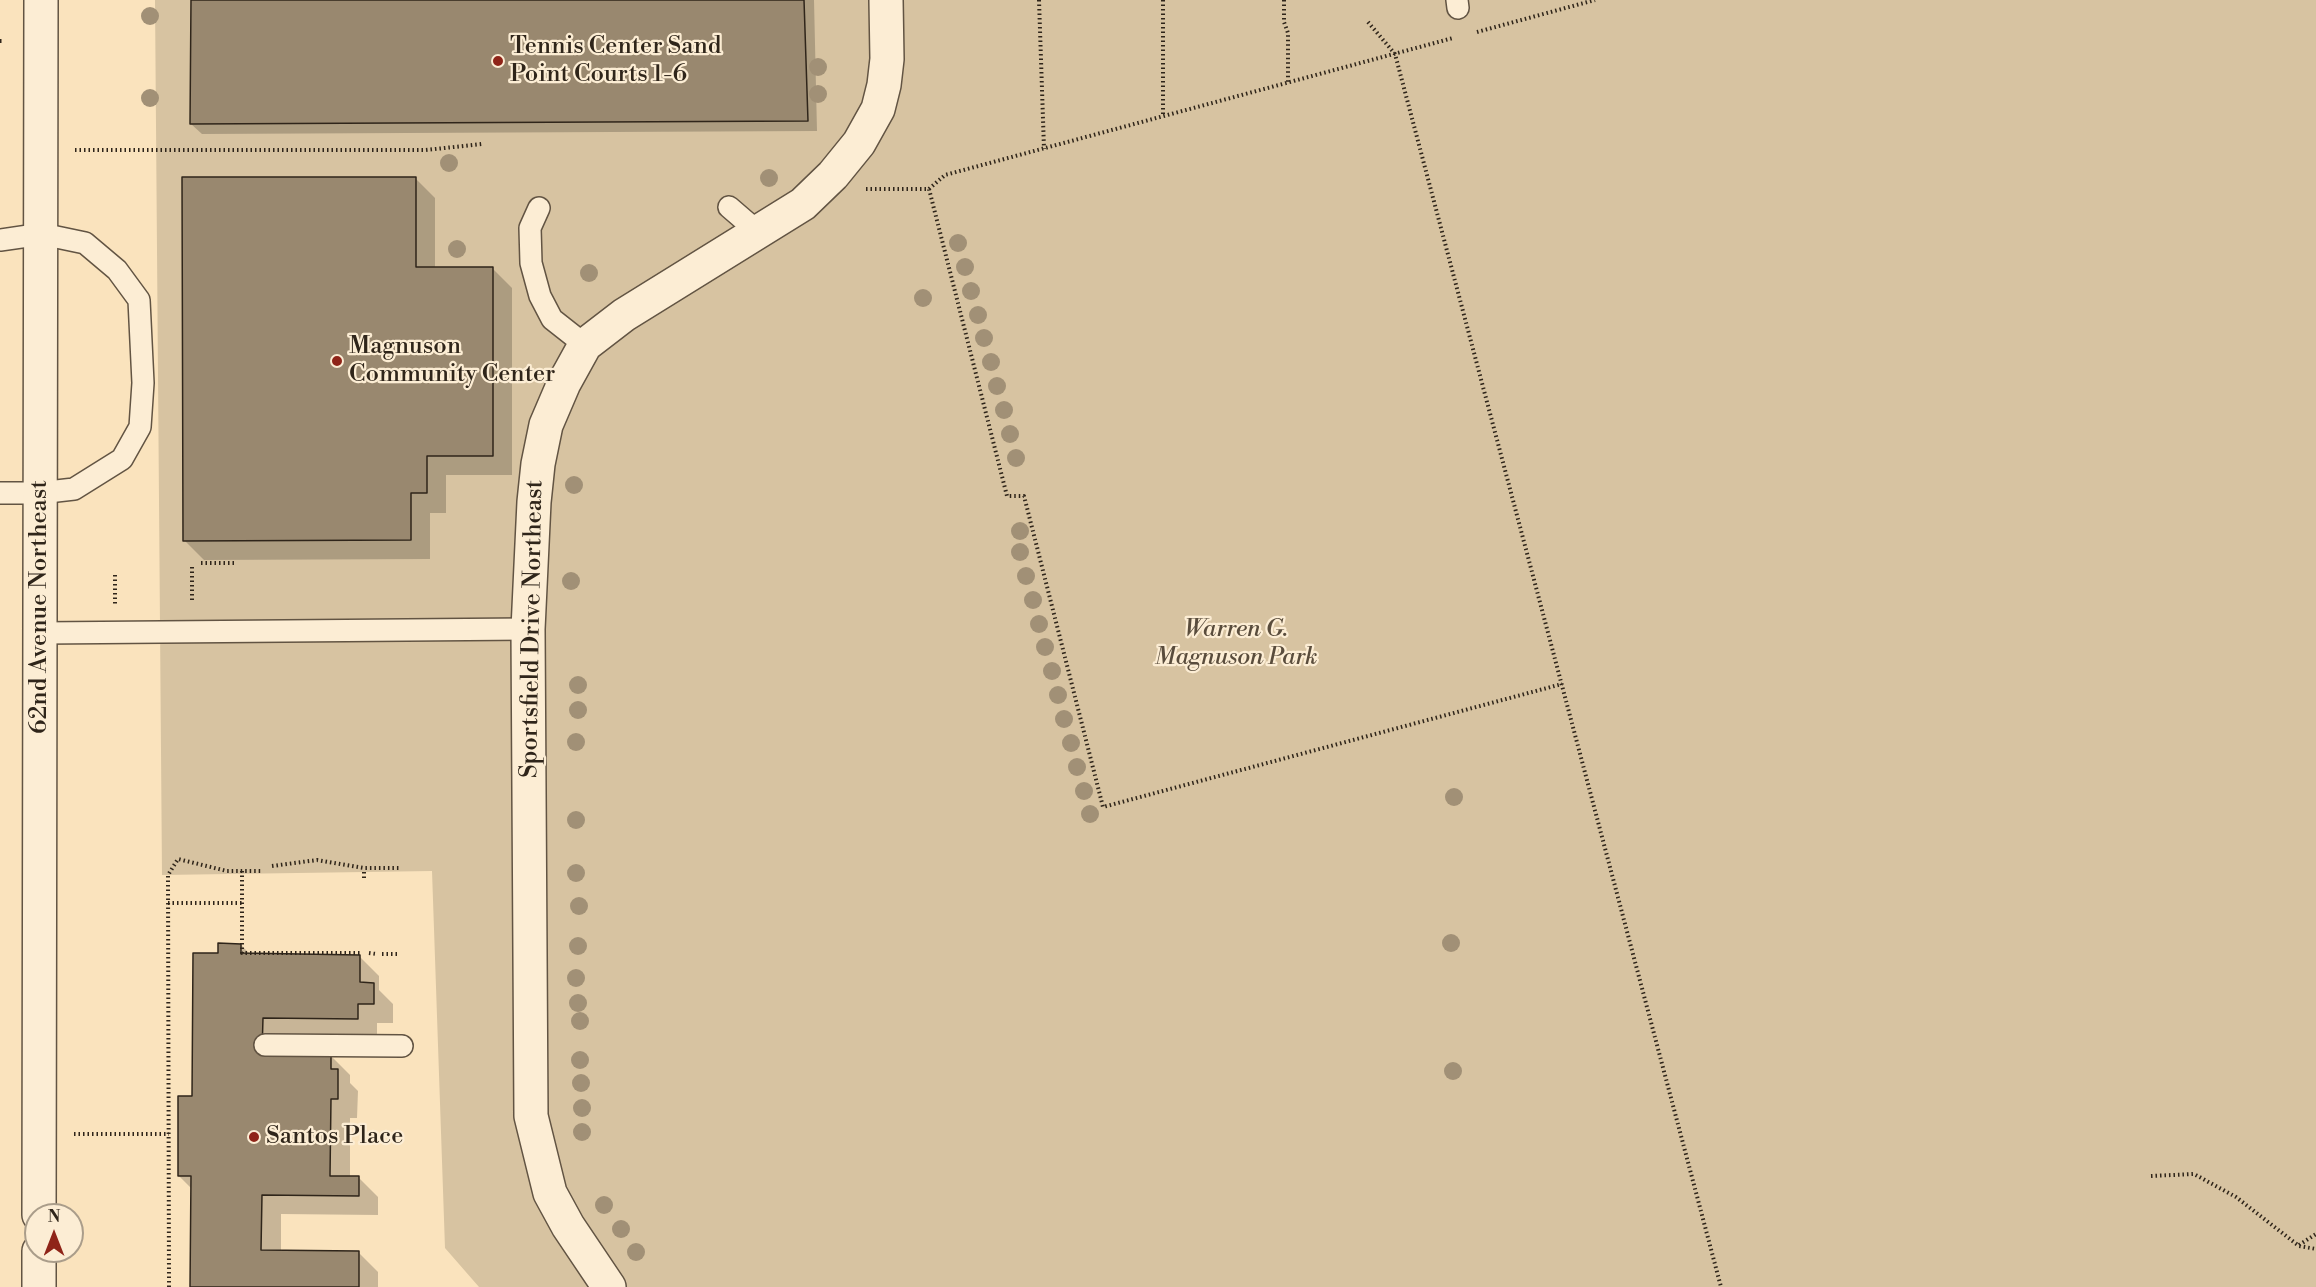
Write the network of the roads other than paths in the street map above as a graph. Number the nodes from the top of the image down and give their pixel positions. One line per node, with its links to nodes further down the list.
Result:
1 (41, 0): 6 (street, 62nd Avenue Northeast)
2 (886, 0): 5 (street, Sportsfield Drive Northeast)
3 (729, 207): 5 (lane)
4 (539, 208): 8 (lane)
5 (758, 232): 8 (street, Sportsfield Drive Northeast)
6 (42, 234): 7 (lane); 10 (street, 62nd Avenue Northeast); 10 (lane)
7 (0, 240)
8 (585, 345): 11 (street, Sportsfield Drive Northeast)
9 (0, 493): 10 (lane)
10 (39, 493): 12 (street, 62nd Avenue Northeast)
11 (528, 629): 12 (lane); 18 (street, Sportsfield Drive Northeast)
12 (41, 633): 15 (street, 62nd Avenue Northeast)
13 (265, 1045): 14 (lane)
14 (402, 1046)
15 (39, 1203)
16 (39, 1263): 17 (street)
17 (39, 1287)
18 (609, 1287)

